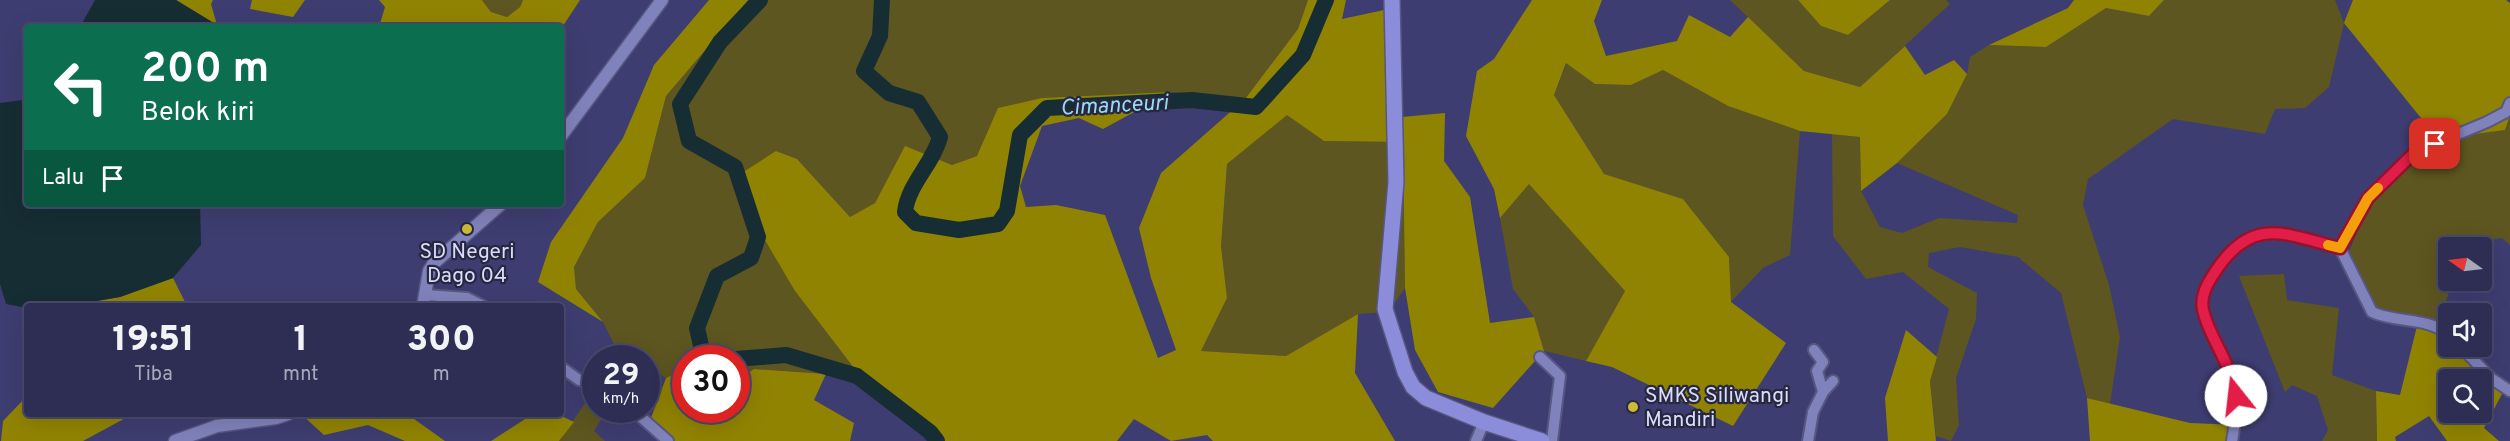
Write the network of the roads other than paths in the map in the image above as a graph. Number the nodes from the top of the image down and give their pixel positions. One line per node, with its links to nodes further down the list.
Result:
1 (662, 0): 4 (street)
2 (1392, 0): 19 (main road)
3 (2510, 103): 6 (street)
4 (564, 132)
5 (498, 207): 7 (street)
6 (2340, 248): 9 (street); 26 (street)
7 (424, 300): 8 (street)
8 (477, 303)
9 (2438, 329)
10 (1814, 350): 16 (street)
11 (1540, 357): 24 (street)
12 (2471, 357): 17 (street)
13 (564, 369): 14 (street)
14 (582, 381)
15 (1833, 381): 16 (street)
16 (1823, 392): 25 (street)
17 (2510, 392)
18 (279, 417): 21 (street)
19 (1484, 422): 23 (street); 24 (main road)
20 (648, 423): 22 (street)
21 (175, 441)
22 (668, 441)
23 (1476, 441)
24 (1542, 441)
25 (1808, 441)
26 (2232, 441)

